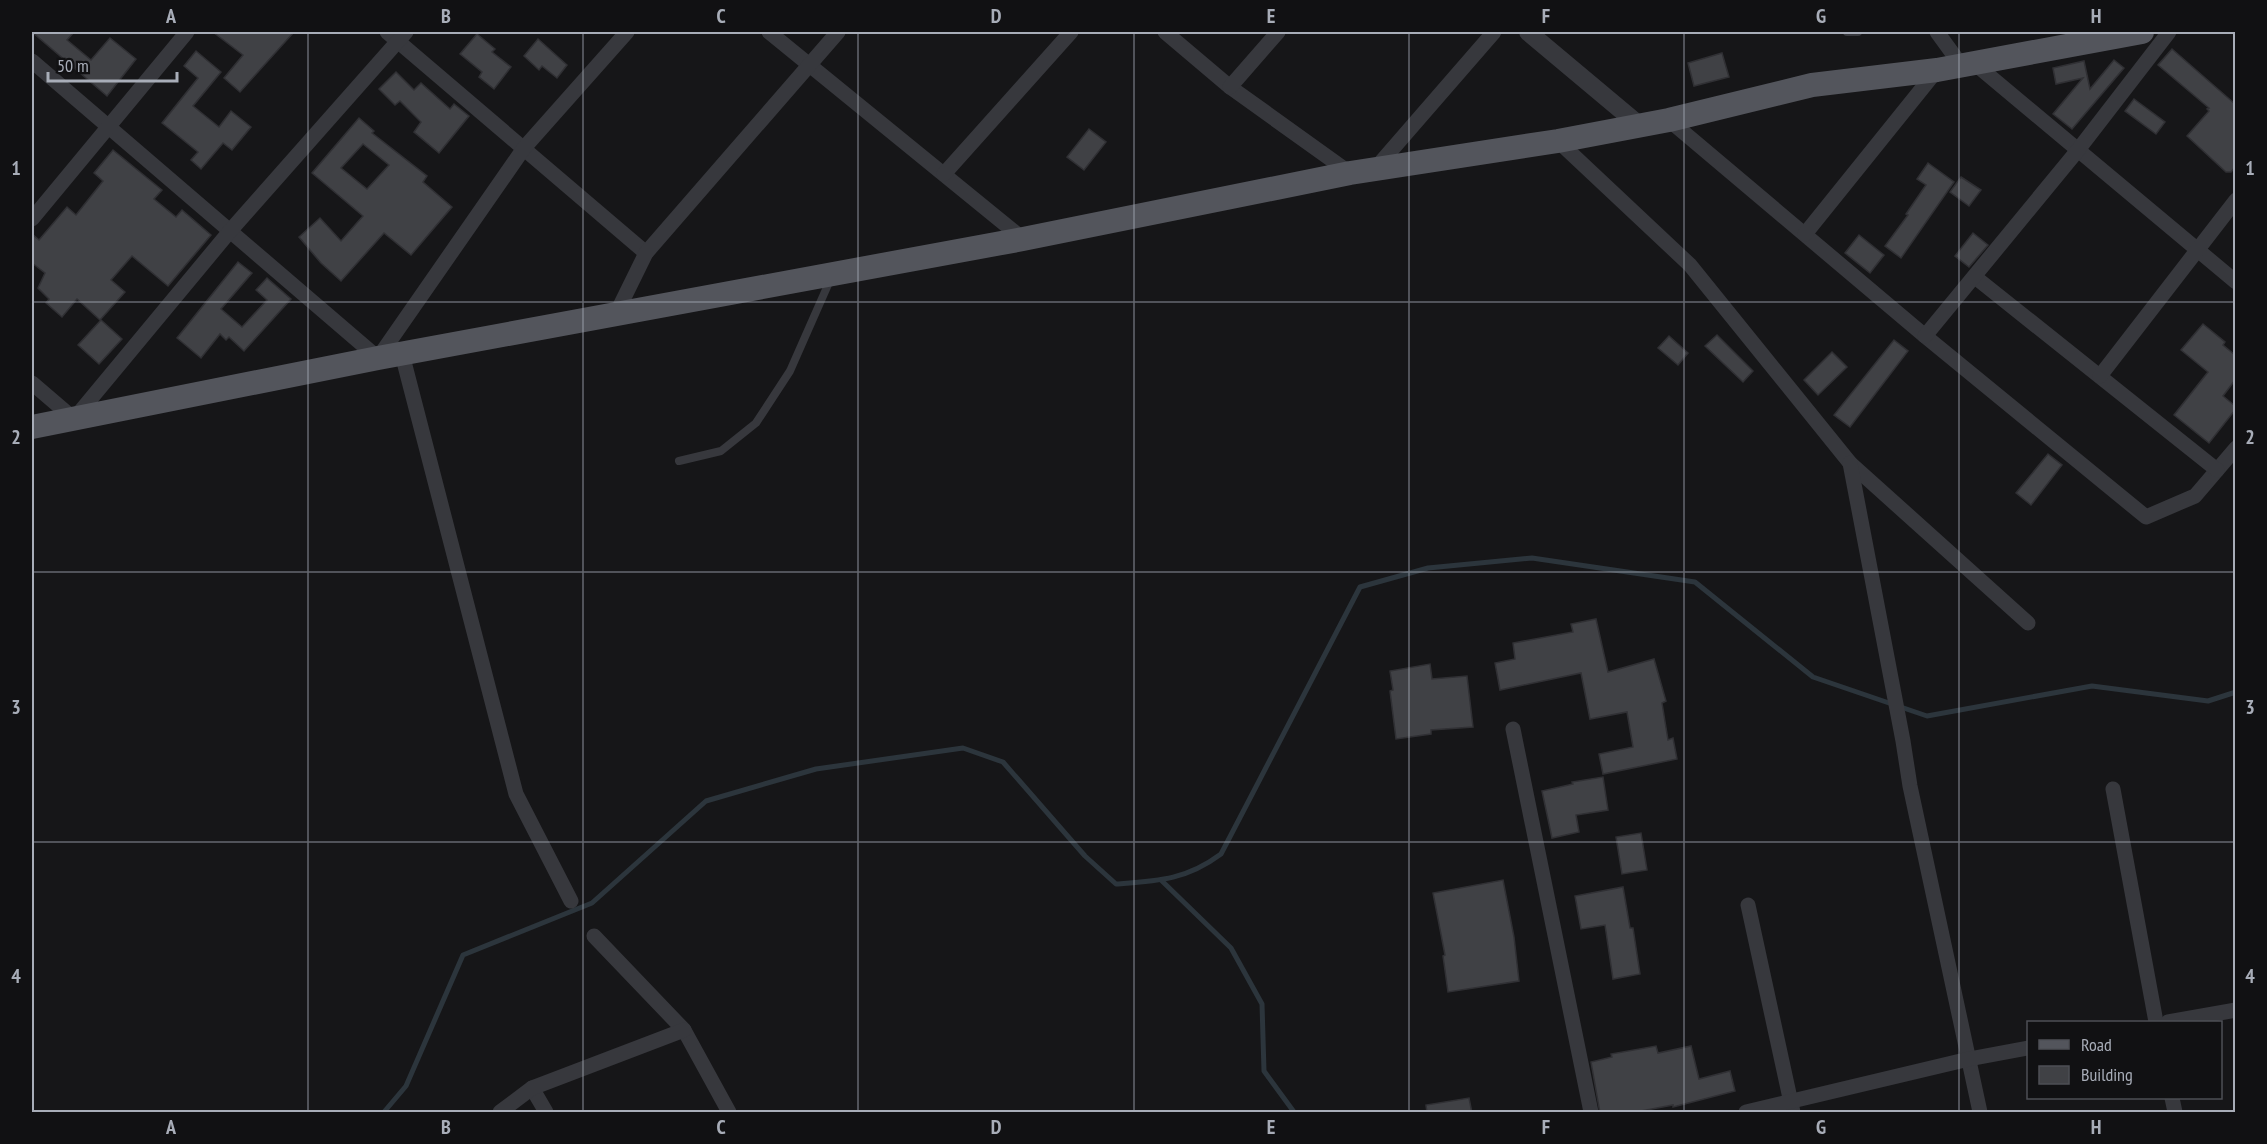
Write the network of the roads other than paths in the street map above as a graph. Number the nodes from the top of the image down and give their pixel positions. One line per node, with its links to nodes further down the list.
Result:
1 (187, 32): 23 (street)
2 (627, 32): 25 (street)
3 (769, 32): 17 (street)
4 (838, 32): 17 (street)
5 (1071, 32): 29 (street)
6 (1165, 32): 20 (street)
7 (1278, 32): 20 (street)
8 (1494, 32): 27 (street)
9 (1528, 32): 22 (street)
10 (1846, 32): 11 (lane)
11 (1858, 32)
12 (1936, 32): 18 (street)
13 (2142, 32): 18 (main road)
14 (2169, 32): 26 (street)
15 (397, 35): 25 (street); 32 (street)
16 (32, 62): 23 (street)
17 (809, 64): 29 (street); 36 (street)
18 (1967, 64): 19 (main road); 26 (street)
19 (1937, 70): 21 (main road); 33 (street)
20 (1230, 87): 28 (street)
21 (1669, 120): 22 (main road); 33 (street)
22 (1639, 125): 24 (main road)
23 (108, 126): 31 (street); 32 (street)
24 (1558, 141): 27 (main road); 50 (street)
25 (524, 148): 36 (street); 43 (street)
26 (2078, 150): 35 (street); 38 (street)
27 (1375, 169): 28 (main road)
28 (1350, 172): 34 (main road)
29 (944, 174): 34 (street)
30 (2235, 200): 35 (street)
31 (32, 219)
32 (230, 231): 43 (street); 46 (street)
33 (1805, 234): 41 (street)
34 (1023, 239): 37 (main road)
35 (2197, 250): 39 (street); 44 (street)
36 (646, 253): 40 (street)
37 (832, 274): 40 (main road); 49 (lane)
38 (1975, 277): 41 (street); 44 (street)
39 (2235, 282)
40 (616, 314): 42 (main road)
41 (1925, 336): 51 (street)
42 (402, 354): 43 (main road); 55 (street)
43 (378, 358): 46 (main road)
44 (2100, 376): 51 (street)
45 (32, 383): 46 (street)
46 (74, 419): 47 (main road)
47 (32, 427)
48 (2235, 448): 51 (street)
49 (678, 461)
50 (1850, 463): 52 (street); 63 (street)
51 (2217, 470)
52 (2028, 623)
53 (1513, 729): 69 (street)
54 (2113, 789): 59 (street)
55 (571, 901)
56 (1748, 905): 65 (street)
57 (594, 936): 61 (street)
58 (2235, 1010): 60 (street)
59 (2156, 1021)
60 (2178, 1021)
61 (684, 1030): 64 (street); 68 (street)
62 (2027, 1048): 63 (street)
63 (1969, 1059): 65 (street); 71 (street)
64 (532, 1088): 66 (street); 67 (street)
65 (1792, 1107): 70 (street)
66 (500, 1113)
67 (546, 1113)
68 (729, 1113)
69 (1591, 1113)
70 (1746, 1113)
71 (1980, 1113)

